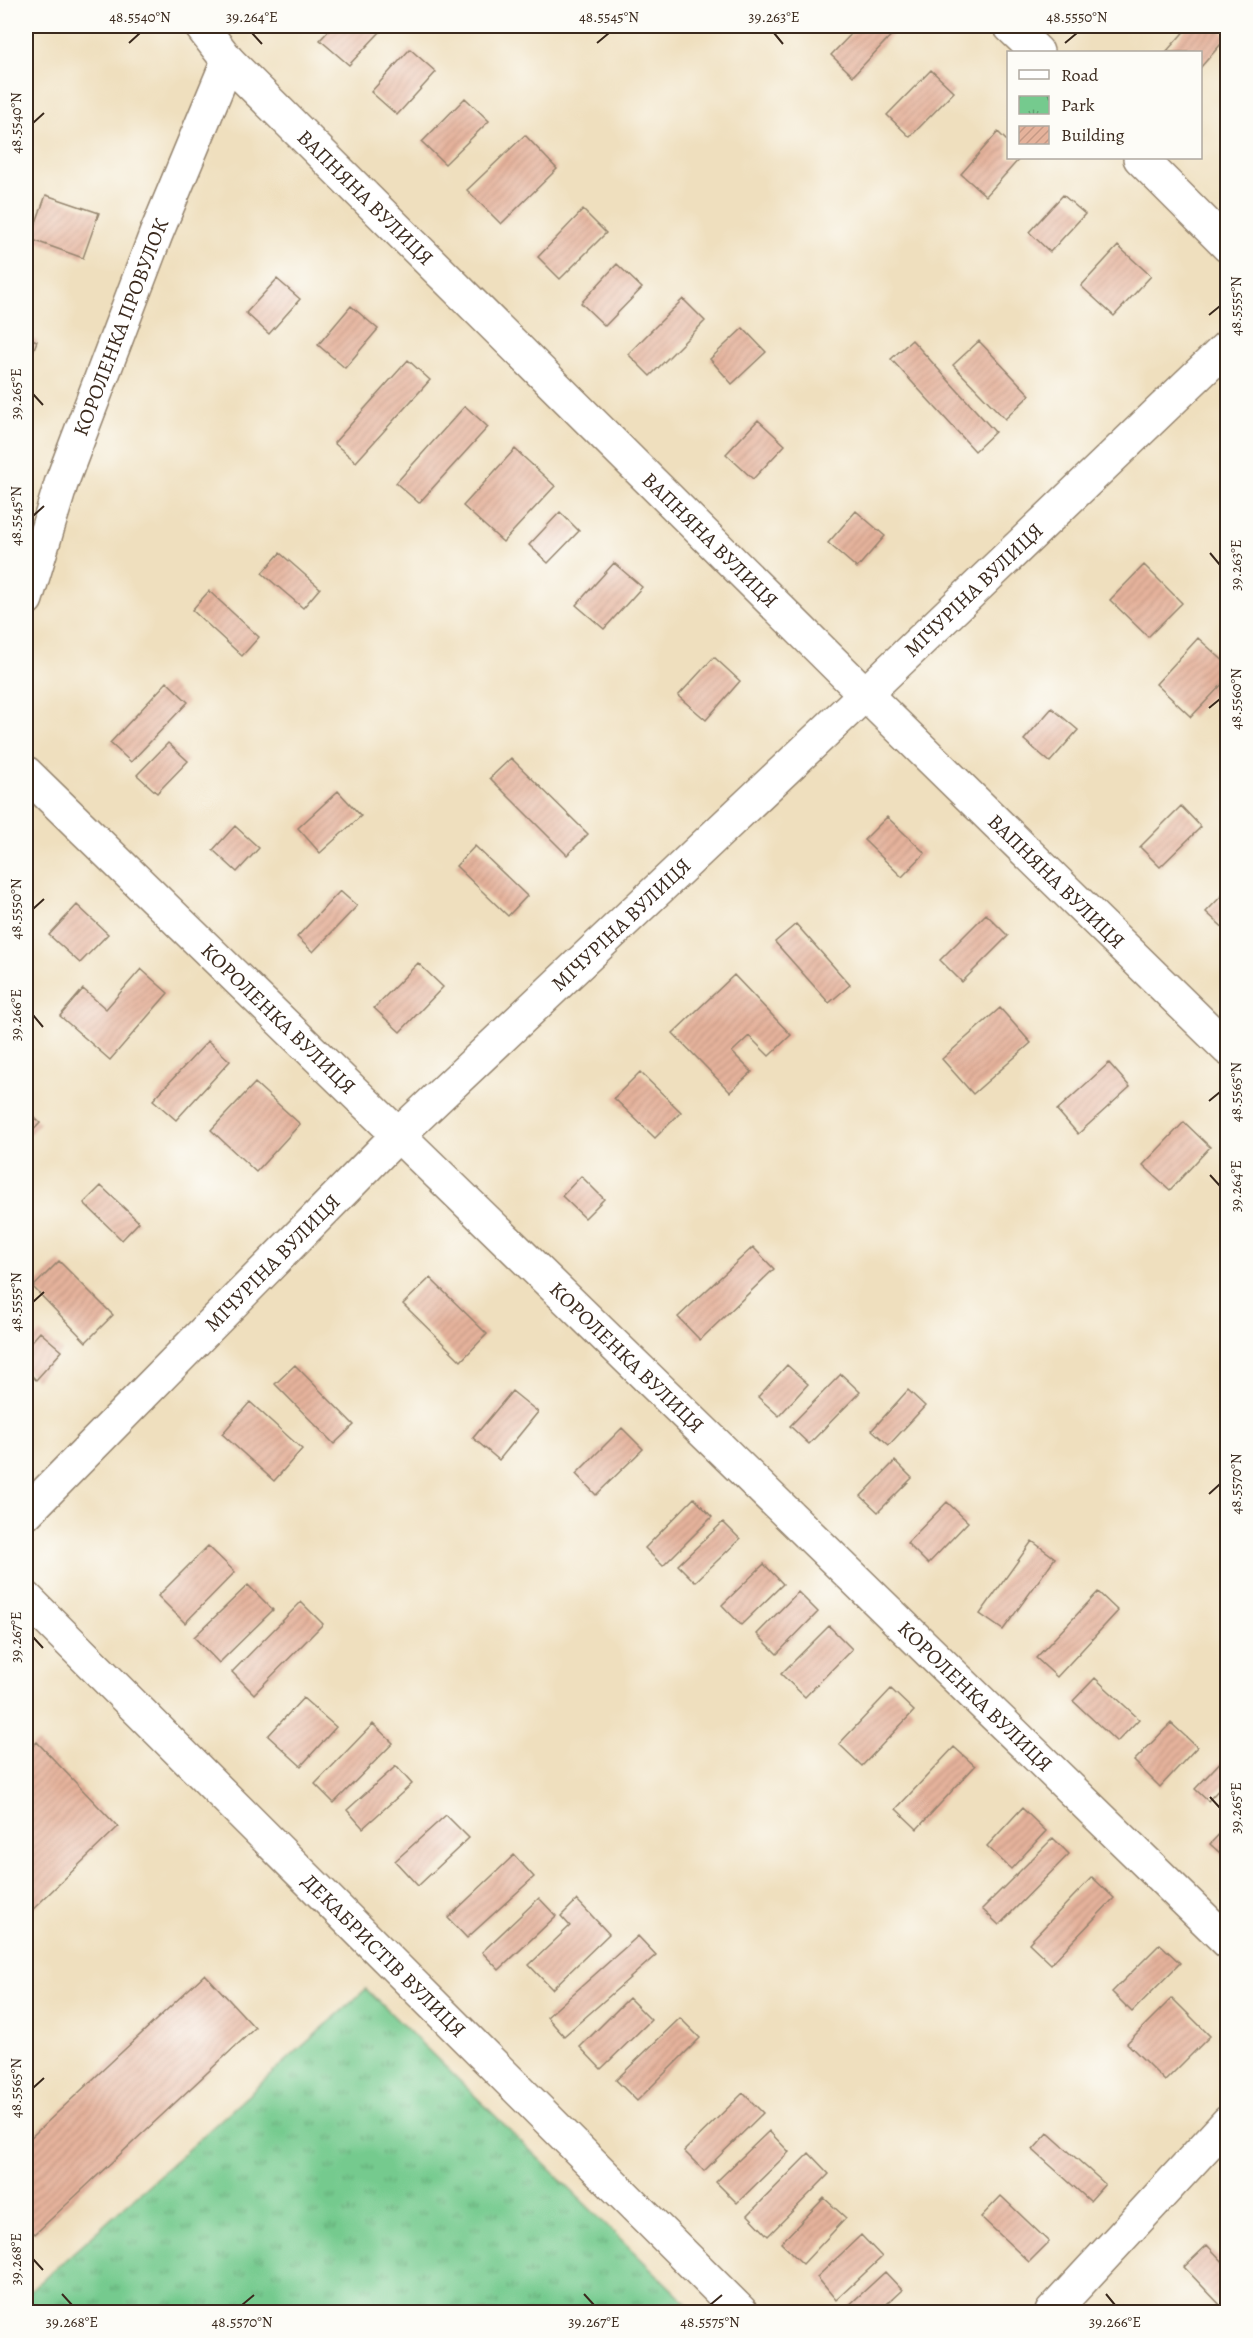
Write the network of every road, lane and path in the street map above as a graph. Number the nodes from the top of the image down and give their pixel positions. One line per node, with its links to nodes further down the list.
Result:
1 (201, 26): 4 (street, ВАПНЯНА ВУЛИЦЯ)
2 (1010, 26): 3 (street)
3 (1036, 51)
4 (228, 62): 8 (street, КОРОЛЕНКА ПРОВУЛОК); 9 (street, ВАПНЯНА ВУЛИЦЯ)
5 (1141, 159): 6 (street)
6 (1227, 246)
7 (1227, 346): 9 (street, МІЧУРІНА ВУЛИЦЯ)
8 (26, 599)
9 (865, 694): 11 (street, ВАПНЯНА ВУЛИЦЯ); 12 (street, МІЧУРІНА ВУЛИЦЯ)
10 (26, 773): 12 (street, КОРОЛЕНКА ВУЛИЦЯ)
11 (1227, 1049)
12 (397, 1136): 13 (street, МІЧУРІНА ВУЛИЦЯ); 15 (street, КОРОЛЕНКА ВУЛИЦЯ)
13 (26, 1513)
14 (26, 1598): 17 (street, ДЕКАБРИСТІВ ВУЛИЦЯ)
15 (1227, 1942)
16 (1227, 2122): 18 (street)
17 (741, 2313)
18 (1052, 2313)

